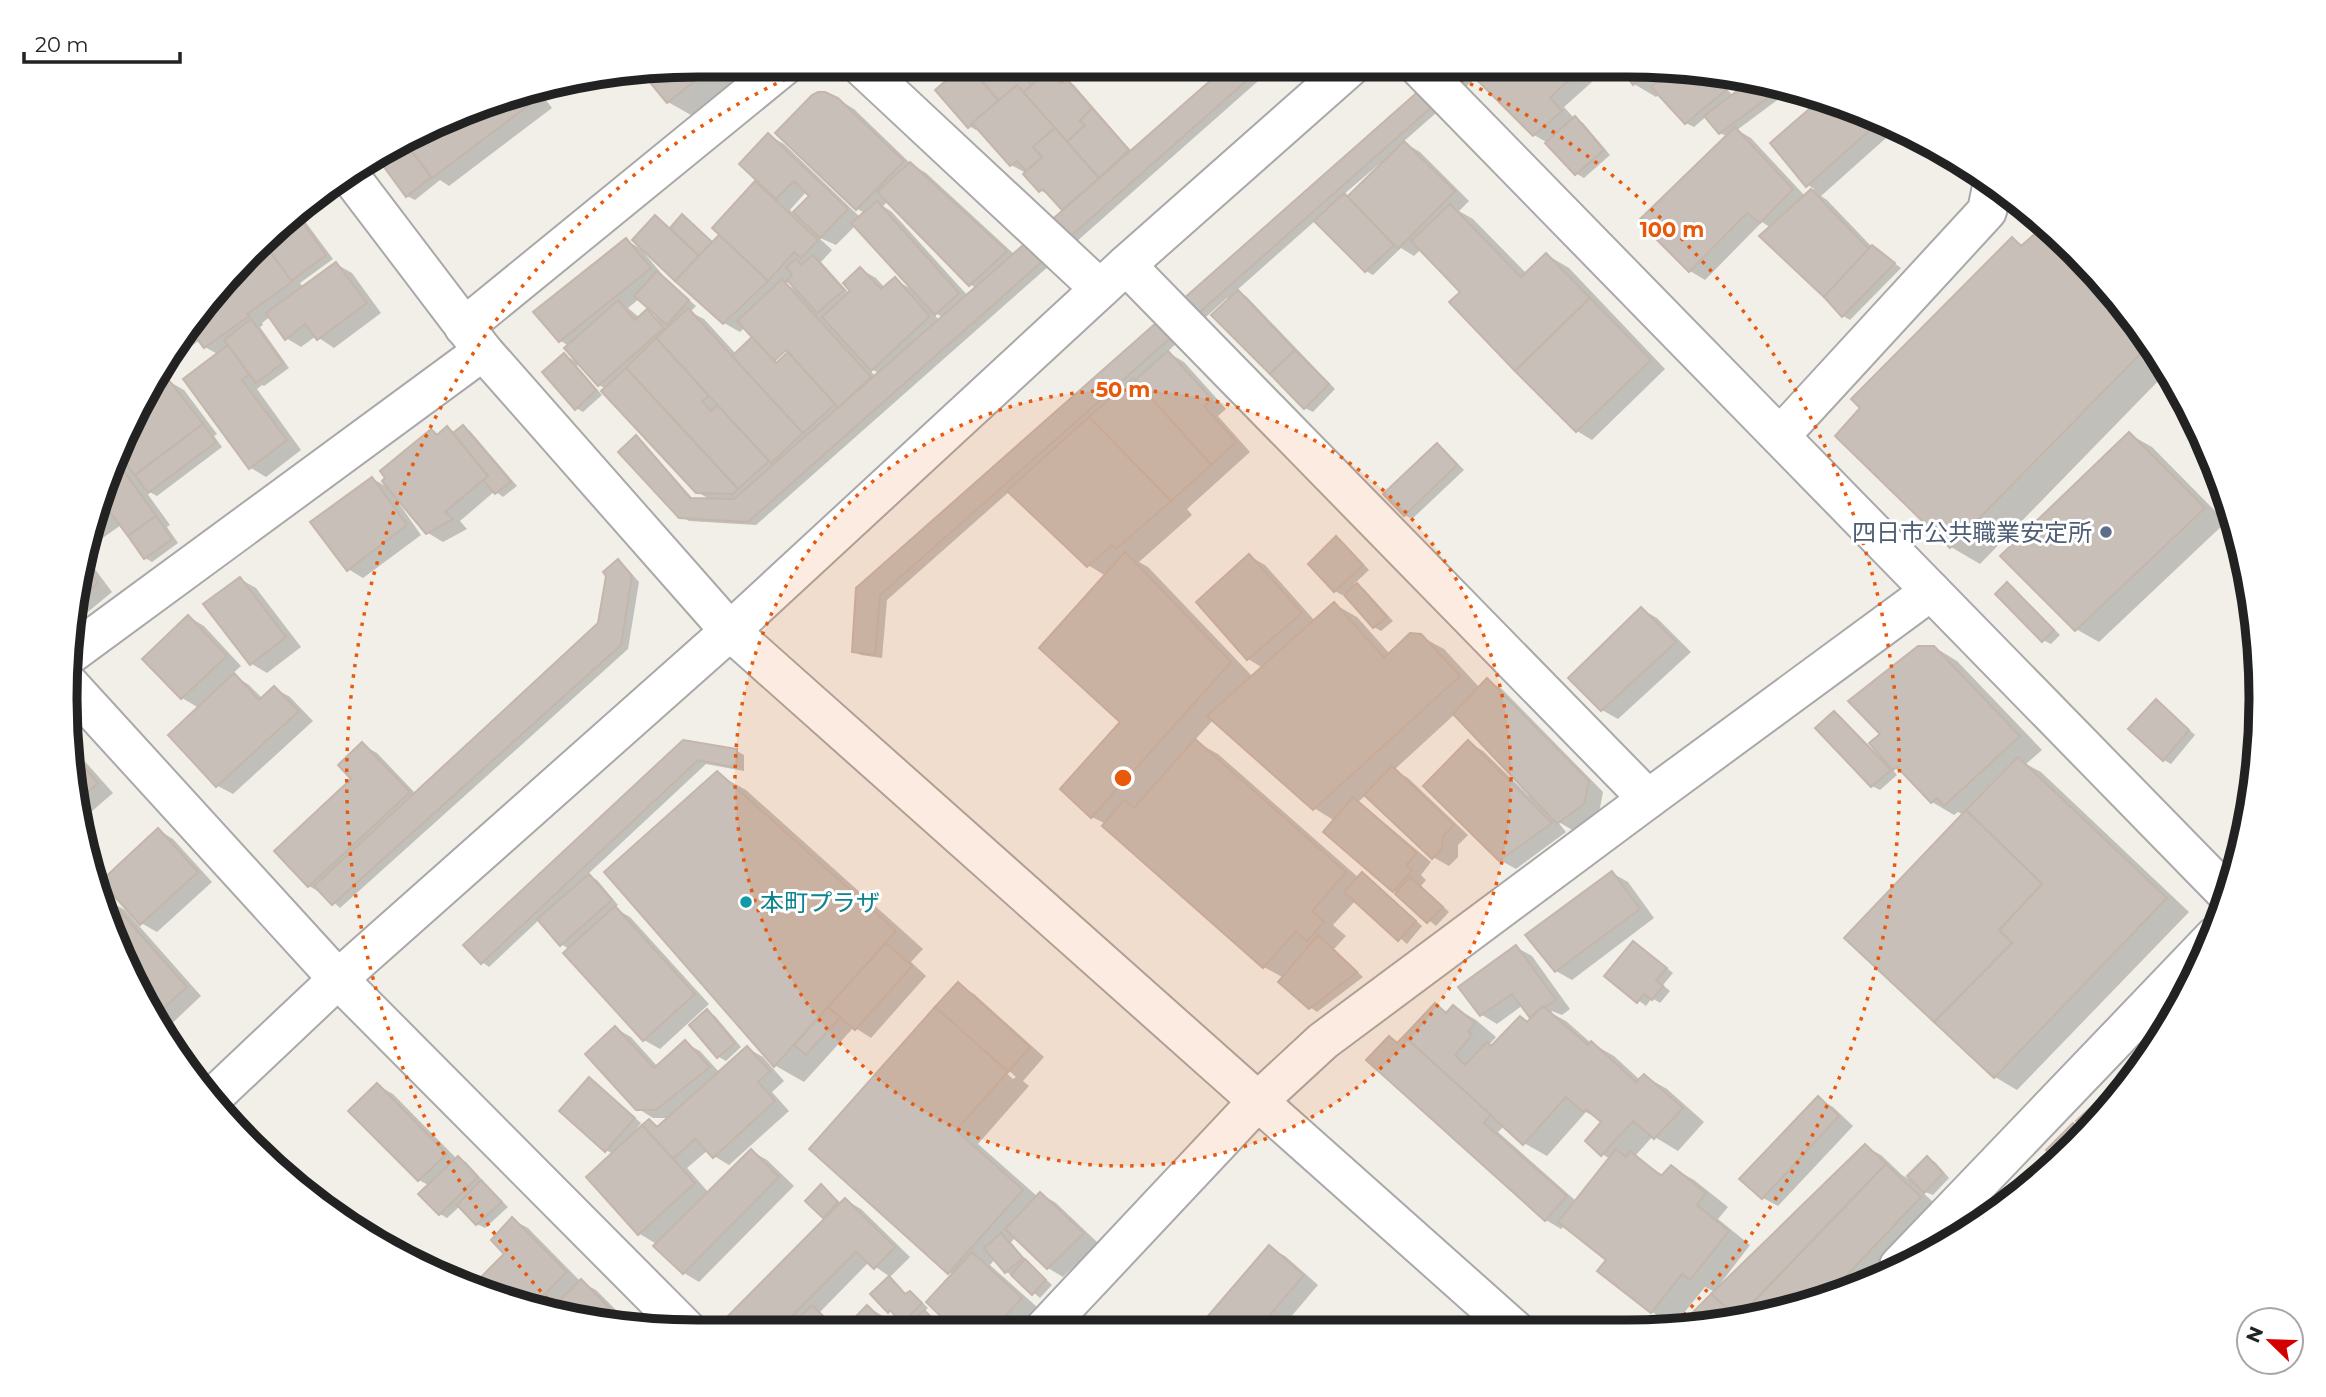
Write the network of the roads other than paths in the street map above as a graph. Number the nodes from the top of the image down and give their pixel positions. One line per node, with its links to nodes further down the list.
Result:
1 (771, 77): 8 (street)
2 (874, 77): 7 (street)
3 (1339, 77): 7 (street)
4 (1429, 77): 9 (street)
5 (354, 181): 8 (street)
6 (1991, 194): 9 (street)
7 (1113, 277): 11 (street); 14 (street)
8 (473, 339): 11 (street); 12 (street)
9 (1780, 436): 10 (street)
10 (1931, 591): 14 (street); 15 (street)
11 (730, 631): 17 (street); 19 (street)
12 (79, 647)
13 (77, 692): 17 (street)
14 (1647, 799): 19 (street)
15 (2220, 886)
16 (2190, 962): 20 (street)
17 (338, 979): 18 (street); 21 (street)
18 (218, 1092)
19 (1257, 1102): 22 (street); 23 (street)
20 (1915, 1249)
21 (677, 1319)
22 (1052, 1320)
23 (1504, 1320)

